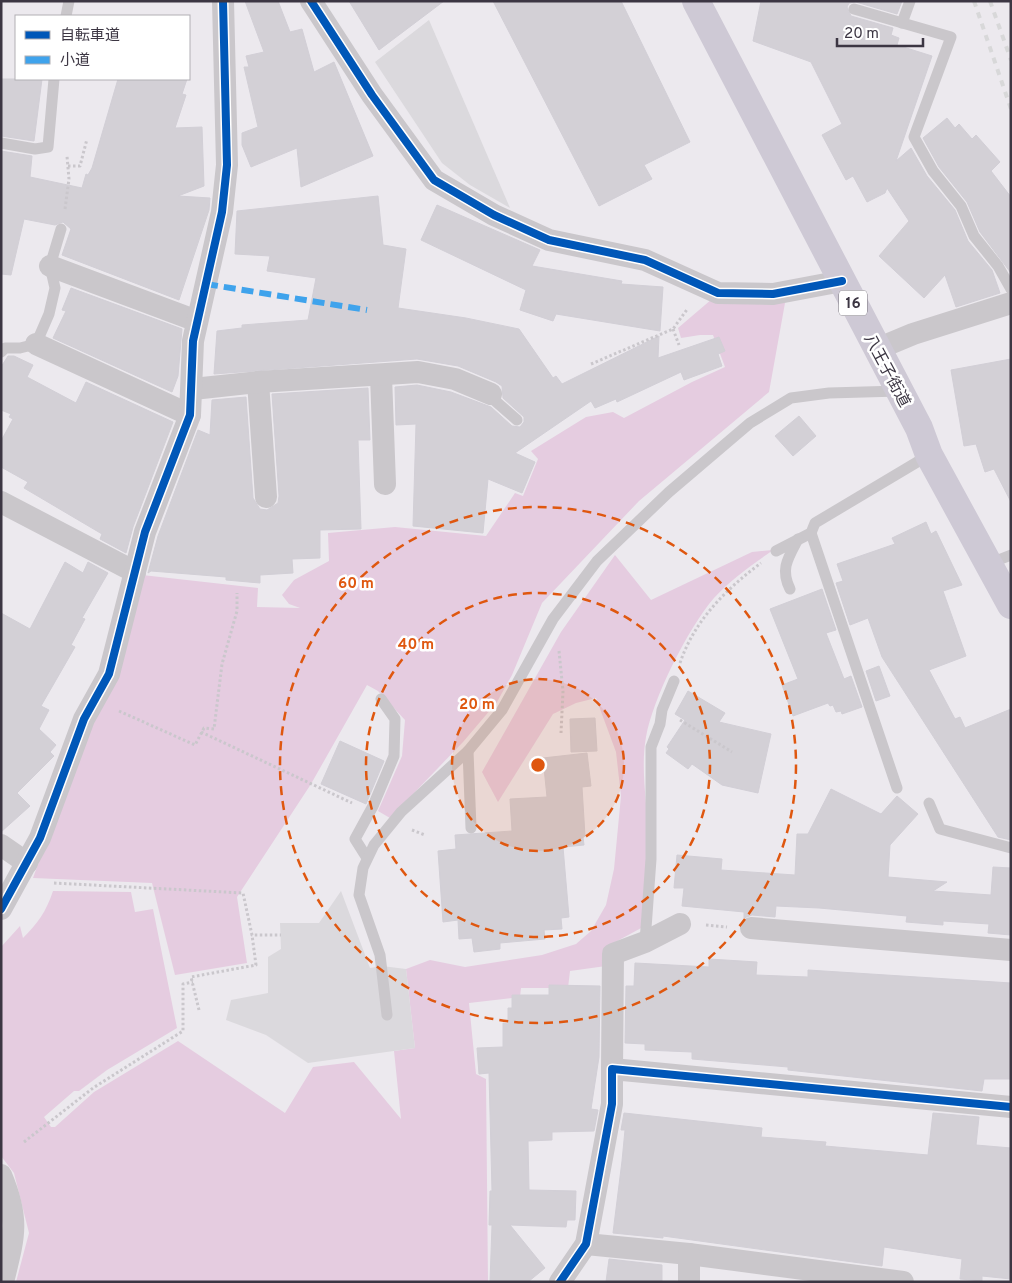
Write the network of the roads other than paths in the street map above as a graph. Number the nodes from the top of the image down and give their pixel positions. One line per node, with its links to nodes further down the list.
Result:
1 (69, 1): 7 (lane)
2 (223, 1): 16 (street)
3 (311, 1): 13 (street)
4 (696, 1): 13 (highway, 八王子街道 / 16)
5 (910, 1): 8 (lane)
6 (854, 9): 8 (lane)
7 (66, 15)
8 (902, 23): 14 (lane)
9 (54, 80): 10 (lane)
10 (1, 143)
11 (61, 229): 12 (lane)
12 (50, 266): 16 (street); 17 (lane)
13 (842, 281): 18 (highway, 八王子街道 / 16)
14 (1011, 289)
15 (1011, 303): 18 (street)
16 (197, 321): 22 (street)
17 (36, 344): 19 (lane); 25 (street)
18 (877, 348): 23 (highway, 八王子街道 / 16)
19 (1, 352)
20 (381, 376): 21 (street); 24 (street); 28 (street)
21 (258, 382): 22 (street); 29 (street)
22 (193, 389): 25 (street)
23 (899, 391): 27 (highway, 八王子街道 / 16); 40 (lane)
24 (490, 394): 26 (lane)
25 (190, 415): 35 (street)
26 (516, 420)
27 (929, 455): 31 (lane); 34 (highway, 八王子街道 / 16)
28 (385, 484)
29 (266, 497)
30 (1, 502): 35 (street)
31 (811, 533): 32 (lane); 41 (lane)
32 (798, 539): 33 (lane); 36 (lane)
33 (776, 551)
34 (1000, 560): 37 (highway, 八王子街道 / 16)
35 (136, 572): 47 (street)
36 (790, 589)
37 (1011, 605)
38 (674, 681): 51 (lane)
39 (381, 699): 46 (lane)
40 (468, 751): 43 (lane); 46 (lane)
41 (897, 788)
42 (929, 803): 45 (lane)
43 (471, 828)
44 (1, 845): 47 (street)
45 (1011, 848)
46 (367, 858): 53 (lane)
47 (27, 863): 48 (street)
48 (1, 909)
49 (680, 924): 51 (street)
50 (751, 928): 52 (street)
51 (645, 942): 54 (street)
52 (1011, 950)
53 (387, 1015)
54 (612, 1069): 55 (street); 57 (street)
55 (1011, 1107)
56 (1, 1175): 60 (street)
57 (586, 1244): 58 (street); 61 (street)
58 (689, 1254): 59 (street); 62 (street)
59 (835, 1277): 63 (street)
60 (3, 1282)
61 (560, 1282)
62 (689, 1282)
63 (903, 1282)

